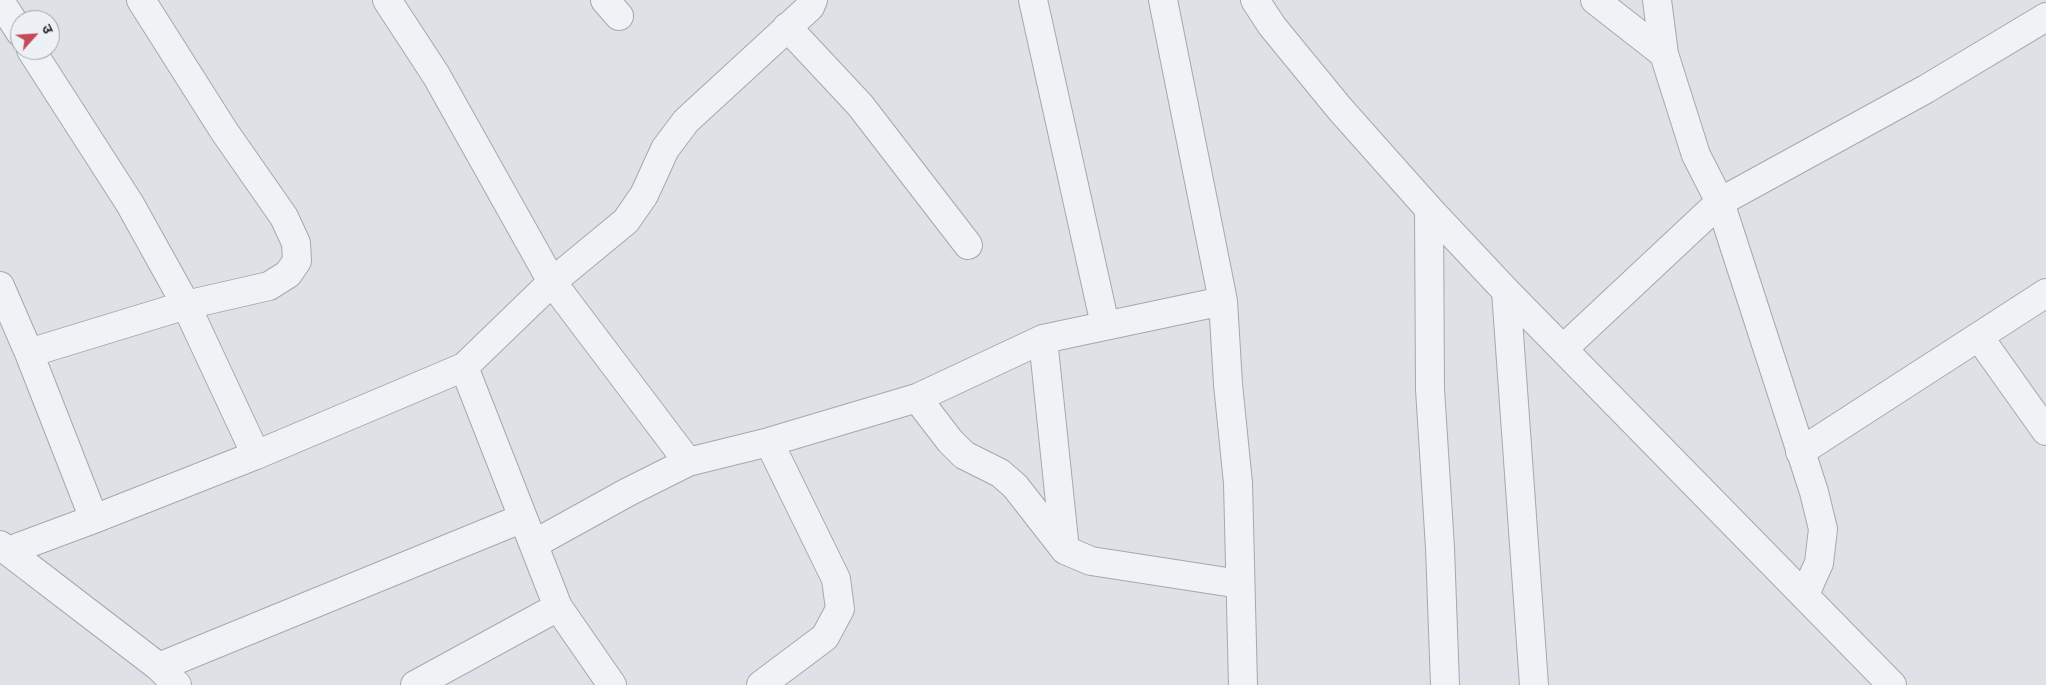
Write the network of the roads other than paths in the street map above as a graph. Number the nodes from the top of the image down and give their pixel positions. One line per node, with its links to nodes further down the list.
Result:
1 (141, 0): 23 (street)
2 (387, 0): 18 (street)
3 (813, 0): 12 (street)
4 (1032, 0): 24 (street)
5 (1163, 0): 22 (street)
6 (1255, 0): 16 (street)
7 (1594, 0): 13 (street)
8 (1657, 0): 13 (street)
9 (0, 1): 10 (street)
10 (10, 16)
11 (2046, 17): 15 (street)
12 (787, 27): 17 (street); 18 (street)
13 (1664, 54): 15 (street)
14 (37, 60): 23 (street)
15 (1720, 202): 27 (street); 33 (street)
16 (1429, 209): 20 (street); 49 (street)
17 (968, 245)
18 (552, 282): 29 (street); 35 (street)
19 (0, 286): 28 (street)
20 (1506, 291): 27 (street); 50 (street)
21 (2046, 293): 25 (street)
22 (1223, 301): 24 (street); 41 (street)
23 (186, 305): 28 (street); 34 (street)
24 (1105, 325): 26 (street)
25 (1979, 337): 31 (street); 33 (street)
26 (1043, 339): 30 (street); 40 (street)
27 (1563, 349): 42 (street)
28 (29, 353): 37 (street)
29 (464, 367): 34 (street); 36 (street)
30 (917, 398): 32 (street); 40 (street)
31 (2046, 431)
32 (768, 442): 35 (street); 45 (street)
33 (1800, 452): 42 (street)
34 (256, 455): 37 (street)
35 (688, 462): 38 (street)
36 (523, 518): 38 (street); 44 (street)
37 (94, 520): 39 (street)
38 (534, 544): 43 (street)
39 (4, 548): 44 (street)
40 (1065, 550): 41 (street)
41 (1240, 584): 48 (street)
42 (1805, 594): 51 (street)
43 (558, 607): 46 (street); 47 (street)
44 (168, 676)
45 (763, 684)
46 (415, 685)
47 (612, 685)
48 (1243, 685)
49 (1445, 685)
50 (1534, 685)
51 (1892, 685)

